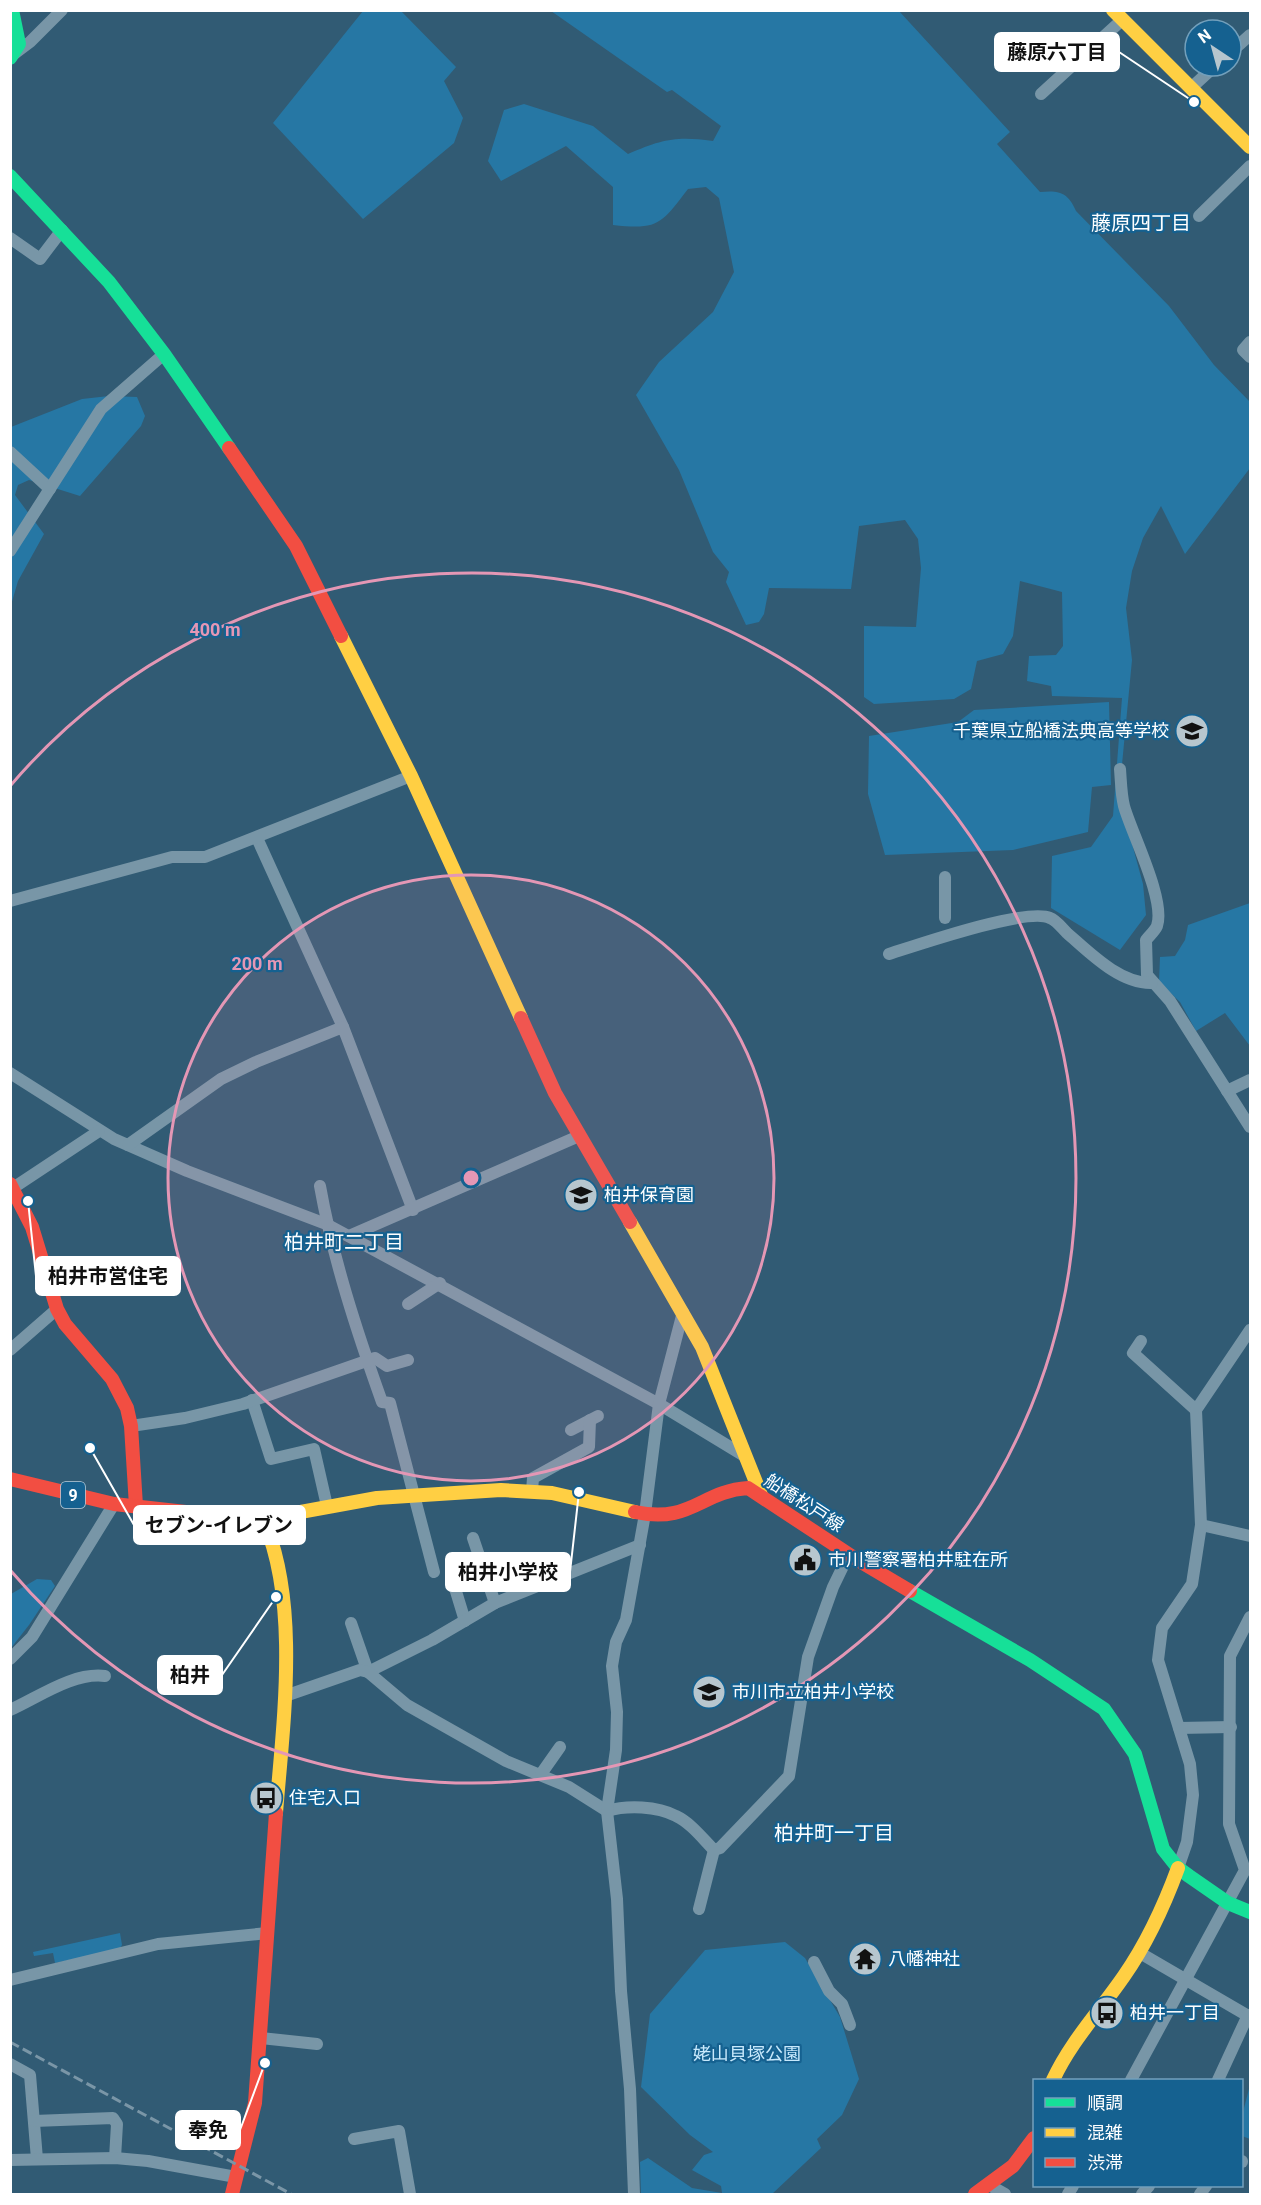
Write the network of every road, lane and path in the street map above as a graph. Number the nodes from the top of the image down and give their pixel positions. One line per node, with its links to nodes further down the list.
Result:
1 (12, 10): 4 (street)
2 (62, 10): 4 (street)
3 (1118, 15): 6 (street); 7 (street)
4 (12, 56)
5 (1202, 78): 6 (street)
6 (1191, 88): 8 (street)
7 (1041, 94)
8 (1251, 147)
9 (1251, 166): 11 (street)
10 (10, 176): 12 (street)
11 (1199, 216)
12 (62, 231): 13 (street); 15 (street)
13 (10, 238)
14 (1251, 342): 16 (street)
15 (164, 354): 18 (street); 21 (street)
16 (1251, 357)
17 (10, 452): 18 (street)
18 (50, 489): 19 (street)
19 (10, 550)
20 (1120, 769): 27 (street)
21 (411, 776): 22 (street); 34 (street)
22 (257, 838): 24 (street); 28 (street)
23 (945, 878): 25 (street)
24 (10, 901)
25 (945, 918)
26 (889, 954): 27 (street)
27 (1152, 983): 31 (street)
28 (343, 1027): 35 (street); 38 (street)
29 (10, 1073): 33 (street)
30 (1251, 1080): 31 (street)
31 (1227, 1090): 32 (street)
32 (1251, 1127)
33 (99, 1131): 35 (street); 36 (street)
34 (579, 1136): 38 (street); 44 (street)
35 (128, 1145): 39 (street)
36 (12, 1186): 43 (street)
37 (320, 1186): 39 (street)
38 (413, 1210): 40 (street)
39 (327, 1224): 40 (street); 48 (street)
40 (349, 1236): 41 (street)
41 (440, 1283): 42 (street); 51 (street)
42 (408, 1304)
43 (57, 1310): 47 (street); 53 (street)
44 (682, 1312): 51 (street); 55 (street)
45 (1251, 1330): 52 (street)
46 (1141, 1341): 52 (street)
47 (10, 1350)
48 (367, 1360): 49 (street); 50 (street); 58 (street)
49 (408, 1360)
50 (252, 1400): 53 (street); 62 (street)
51 (659, 1404): 55 (street); 63 (street)
52 (1196, 1410): 65 (street)
53 (131, 1426): 61 (street)
54 (571, 1430): 57 (street)
55 (743, 1455): 59 (street)
56 (10, 1479): 60 (street, 船橋松戸線 / 9)
57 (532, 1491): 58 (street, 船橋松戸線 / 9); 63 (street, 船橋松戸線 / 9)
58 (412, 1495): 62 (street, 船橋松戸線 / 9); 70 (street)
59 (760, 1495): 63 (street, 船橋松戸線 / 9); 69 (street, 船橋松戸線 / 9)
60 (114, 1504): 61 (street, 船橋松戸線 / 9); 76 (street)
61 (136, 1506): 64 (street, 船橋松戸線 / 9)
62 (327, 1506): 64 (street, 船橋松戸線 / 9)
63 (645, 1514): 68 (street)
64 (264, 1521): 79 (street)
65 (1201, 1525): 66 (street); 82 (street)
66 (1251, 1536)
67 (473, 1538): 72 (street)
68 (640, 1545): 72 (street); 85 (street)
69 (849, 1554): 86 (street); 87 (street, 船橋松戸線 / 9)
70 (434, 1572)
71 (451, 1575): 74 (street)
72 (495, 1603): 74 (street)
73 (1251, 1617): 81 (street)
74 (465, 1621): 77 (street)
75 (351, 1623): 77 (street)
76 (10, 1659)
77 (368, 1672): 79 (street); 84 (street)
78 (105, 1677): 80 (street)
79 (285, 1696): 91 (street)
80 (12, 1706)
81 (1231, 1727): 82 (street); 88 (street)
82 (1179, 1728): 87 (street)
83 (560, 1747): 84 (street)
84 (541, 1774): 85 (street)
85 (607, 1811): 86 (street); 114 (street)
86 (714, 1850): 89 (street)
87 (1178, 1868): 88 (street, 船橋松戸線 / 9); 92 (street)
88 (1228, 1903): 90 (street, 船橋松戸線 / 9); 94 (street)
89 (699, 1910)
90 (1251, 1912)
91 (268, 1933): 95 (street); 98 (street)
92 (1140, 1953): 94 (street); 101 (street)
93 (814, 1962): 97 (street)
94 (1186, 1979): 96 (street); 102 (street)
95 (10, 1980)
96 (1249, 2016): 103 (street)
97 (850, 2025)
98 (261, 2038): 99 (street); 110 (street)
99 (317, 2044)
100 (10, 2064): 104 (street)
101 (1054, 2079)
102 (1132, 2079)
103 (1218, 2079)
104 (34, 2121): 107 (street); 108 (street)
105 (354, 2139): 113 (street)
106 (1033, 2141): 111 (street)
107 (115, 2158): 108 (street); 110 (street)
108 (37, 2159): 109 (street)
109 (10, 2160)
110 (236, 2178): 112 (street)
111 (989, 2185): 115 (street); 116 (street)
112 (232, 2194)
113 (410, 2194)
114 (634, 2194)
115 (975, 2194)
116 (1005, 2194)

